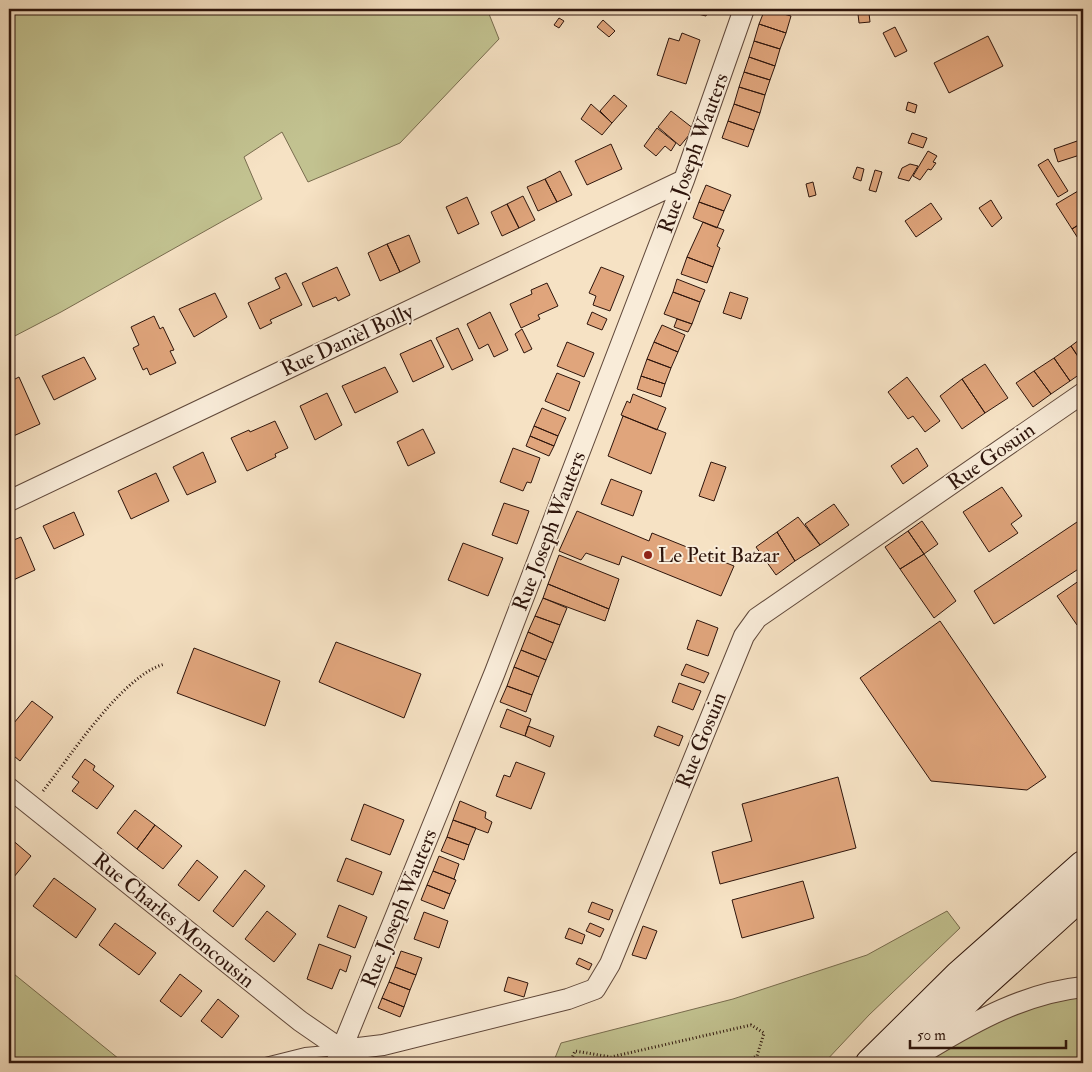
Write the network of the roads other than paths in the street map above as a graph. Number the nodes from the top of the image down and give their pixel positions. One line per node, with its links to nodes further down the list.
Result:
1 (744, 9): 2 (street, Rue Joseph Wauters)
2 (684, 180): 4 (street, Rue Danièl Bolly); 9 (street, Rue Joseph Wauters)
3 (1083, 393): 9 (street, Rue Gosuin)
4 (9, 501)
5 (9, 788): 9 (street, Rue Charles Moncousin)
6 (1083, 865): 11 (main road)
7 (1083, 894): 12 (main road)
8 (1083, 987): 12 (street)
9 (339, 1056): 10 (lane)
10 (265, 1063)
11 (870, 1063)
12 (906, 1063)

